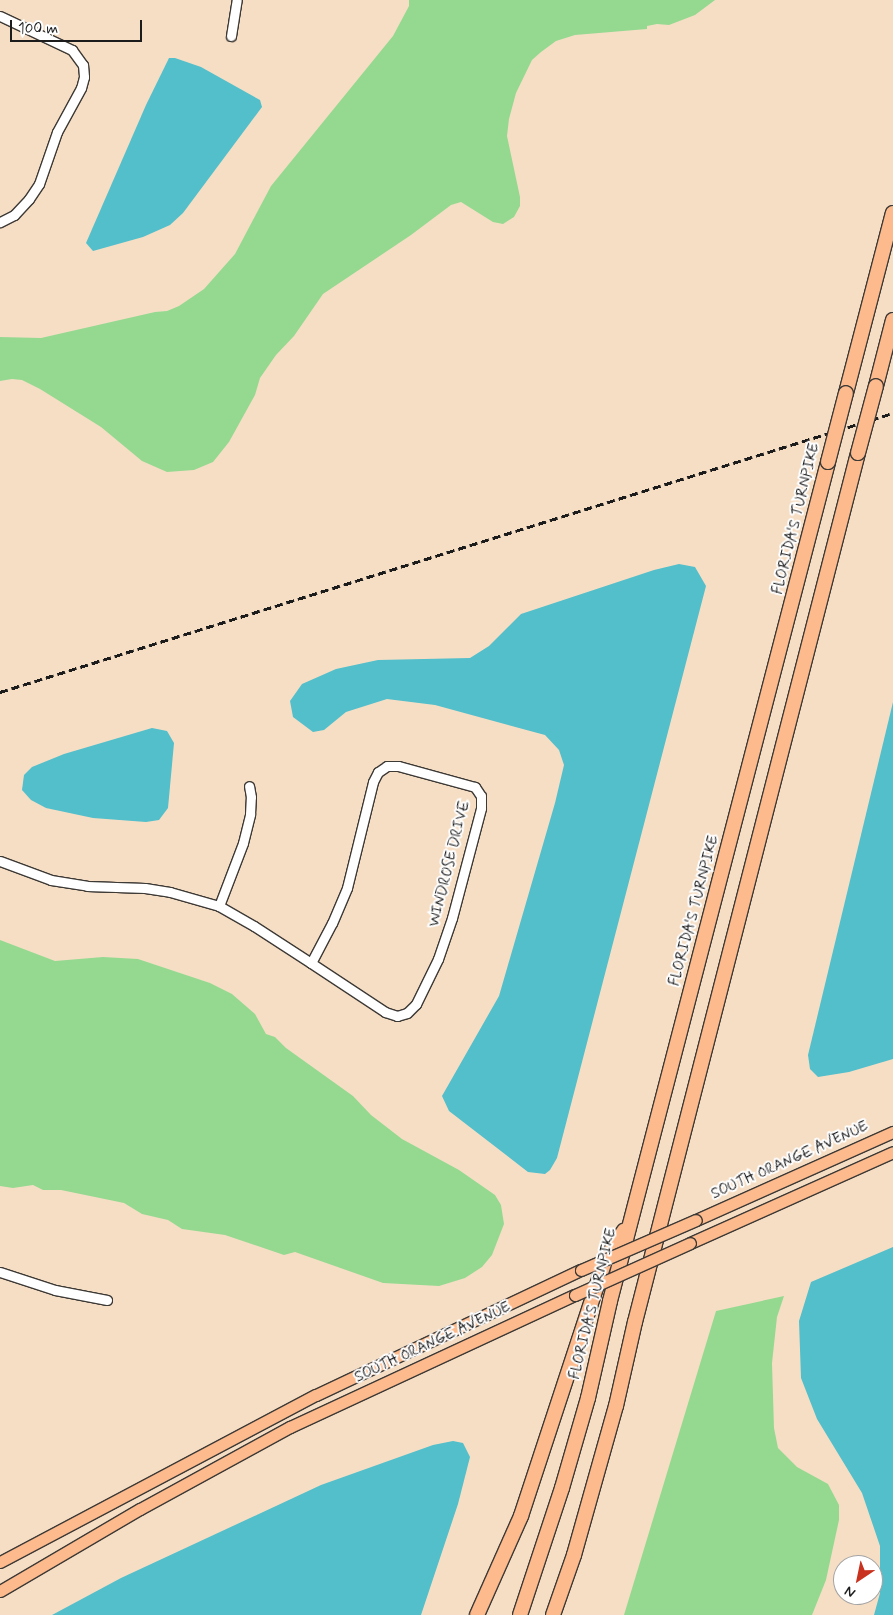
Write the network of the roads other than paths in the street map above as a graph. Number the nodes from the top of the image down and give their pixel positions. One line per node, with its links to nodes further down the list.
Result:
1 (237, 0): 3 (street)
2 (0, 16): 5 (street)
3 (231, 36)
4 (893, 213): 13 (highway, FLORIDA'S TURNPIKE, bridge)
5 (0, 222)
6 (893, 320): 20 (highway, bridge)
7 (249, 786): 9 (street)
8 (0, 861): 9 (street, WINDROSE DRIVE)
9 (219, 906): 10 (street, WINDROSE DRIVE)
10 (311, 963): 10 (street, WINDROSE DRIVE)
11 (893, 1132): 16 (main road, SOUTH ORANGE AVENUE, bridge)
12 (893, 1152): 17 (main road, SOUTH ORANGE AVENUE, bridge)
13 (631, 1220): 18 (highway); 19 (highway, FLORIDA'S TURNPIKE)
14 (0, 1272): 15 (street)
15 (107, 1300)
16 (0, 1562)
17 (0, 1591)
18 (477, 1615)
19 (520, 1615)
20 (554, 1615)

